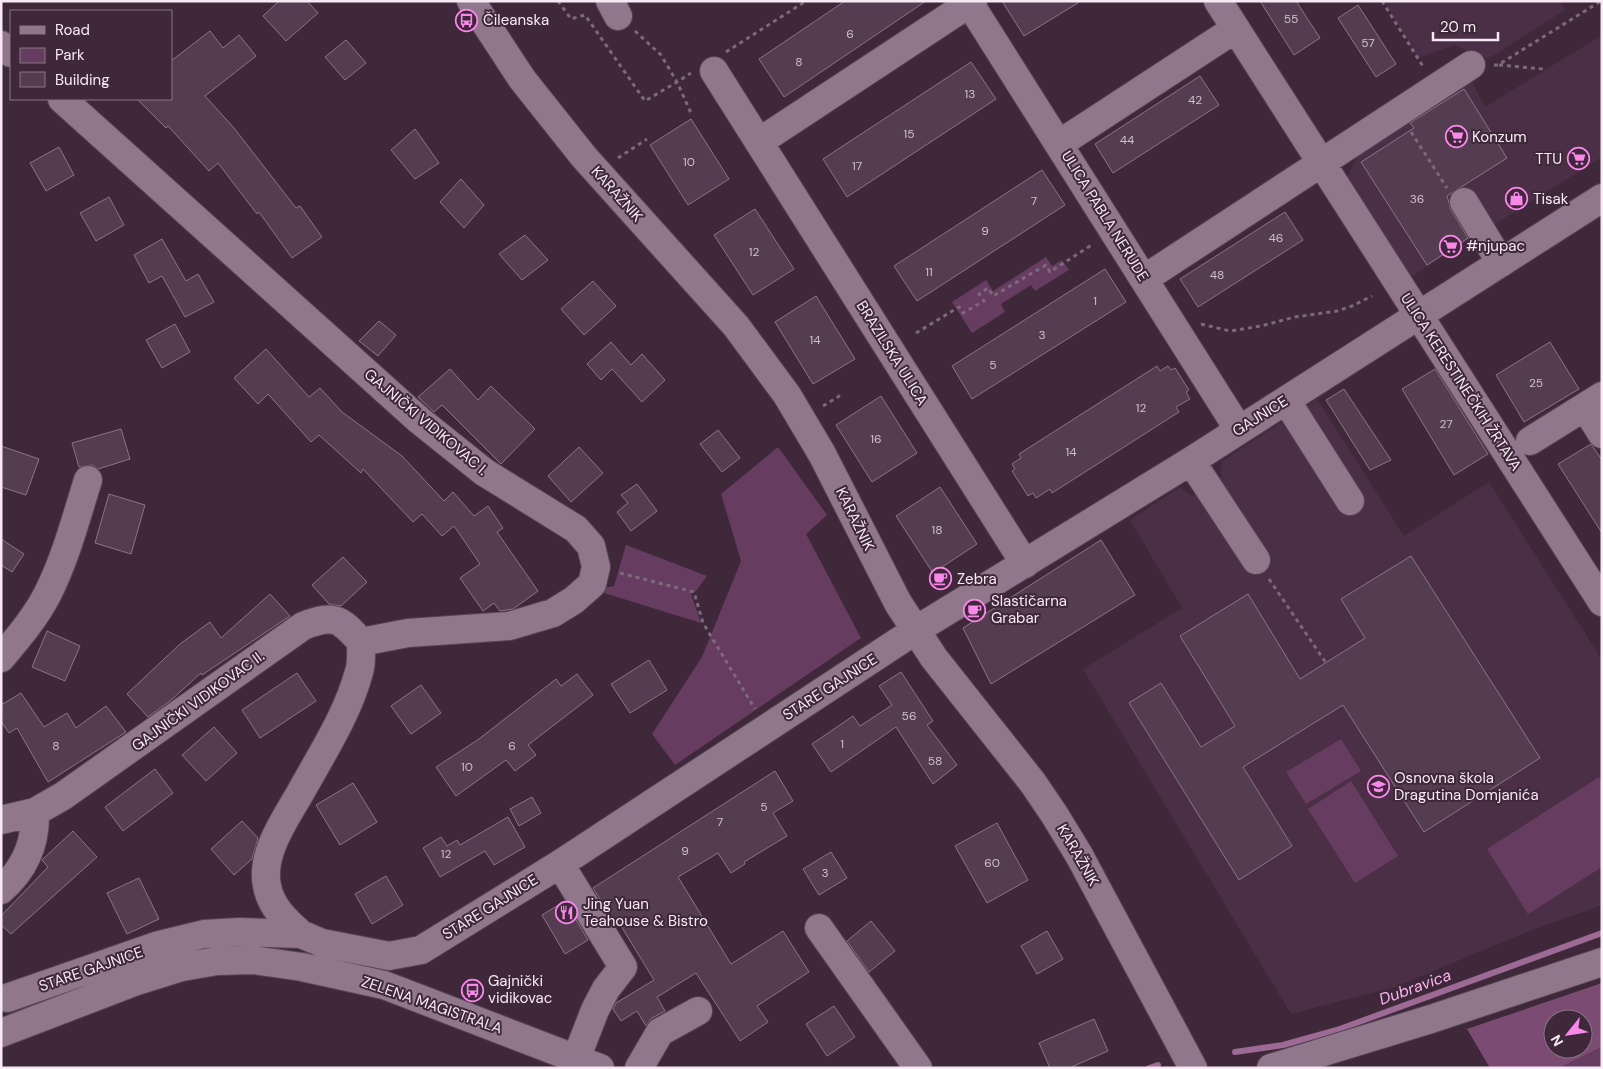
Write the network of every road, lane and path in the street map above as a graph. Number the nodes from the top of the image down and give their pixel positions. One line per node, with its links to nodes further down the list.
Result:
1 (471, 1): 47 (street, KARAŽNIK)
2 (558, 1): 14 (path)
3 (806, 1): 12 (path)
4 (1218, 1): 9 (street, ULICA KERESTINEČKIH ŽRTAVA)
5 (1382, 1): 15 (path)
6 (1602, 1): 10 (path)
7 (971, 2): 20 (street); 21 (street, ULICA PABLA NERUDE)
8 (614, 9): 14 (path)
9 (1235, 29): 21 (street); 23 (street, ULICA KERESTINEČKIH ŽRTAVA)
10 (1498, 64): 11 (path); 13 (path)
11 (1471, 65): 15 (street)
12 (709, 66): 14 (path); 20 (street, BRAZILSKA ULICA)
13 (1543, 69)
14 (677, 82): 17 (path)
15 (1437, 87): 23 (street)
16 (63, 100): 45 (street, GAJNIČKI VIDIKOVAC I.)
17 (691, 113)
18 (1410, 129): 25 (path)
19 (647, 140): 22 (path)
20 (759, 142): 44 (street, BRAZILSKA ULICA)
21 (1058, 144): 28 (street, ULICA PABLA NERUDE)
22 (616, 159)
23 (1321, 162): 28 (street); 30 (street, ULICA KERESTINEČKIH ŽRTAVA)
24 (1602, 198): 27 (street, GAJNICE)
25 (1458, 199): 27 (street)
26 (1095, 244): 32 (path)
27 (1500, 264): 30 (street, GAJNICE)
28 (1144, 279): 37 (street, ULICA PABLA NERUDE)
29 (1372, 296): 31 (path)
30 (1420, 316): 34 (street, GAJNICE); 46 (street, ULICA KERESTINEČKIH ŽRTAVA)
31 (1194, 323)
32 (916, 333)
33 (841, 395): 36 (path)
34 (1286, 400): 37 (street, GAJNICE); 42 (street)
35 (1593, 402): 38 (street); 39 (street)
36 (826, 405)
37 (1239, 430): 40 (street, GAJNICE)
38 (1602, 434)
39 (1530, 440)
40 (1191, 461): 43 (street); 44 (street, GAJNICE)
41 (88, 480): 49 (street)
42 (1350, 501)
43 (1256, 560): 50 (path)
44 (1025, 564): 47 (street, GAJNICE)
45 (596, 567): 48 (street); 51 (path)
46 (1602, 602)
47 (916, 630): 54 (street, STARE GAJNICE); 65 (street, KARAŽNIK)
48 (361, 642): 52 (street, GAJNIČKI VIDIKOVAC II.); 57 (street)
49 (1, 658)
50 (1326, 663)
51 (753, 705)
52 (35, 812): 53 (street, GAJNIČKI VIDIKOVAC II.); 55 (street)
53 (1, 820)
54 (560, 864): 57 (street, STARE GAJNICE); 62 (street)
55 (1, 890)
56 (819, 928): 64 (street)
57 (301, 934): 59 (street, STARE GAJNICE)
58 (1602, 962): 66 (street)
59 (8, 998)
60 (698, 1011): 63 (street)
61 (1, 1033): 62 (street, ZELENA MAGISTRALA)
62 (588, 1063)
63 (639, 1068)
64 (918, 1068)
65 (1193, 1068)
66 (1271, 1068)

